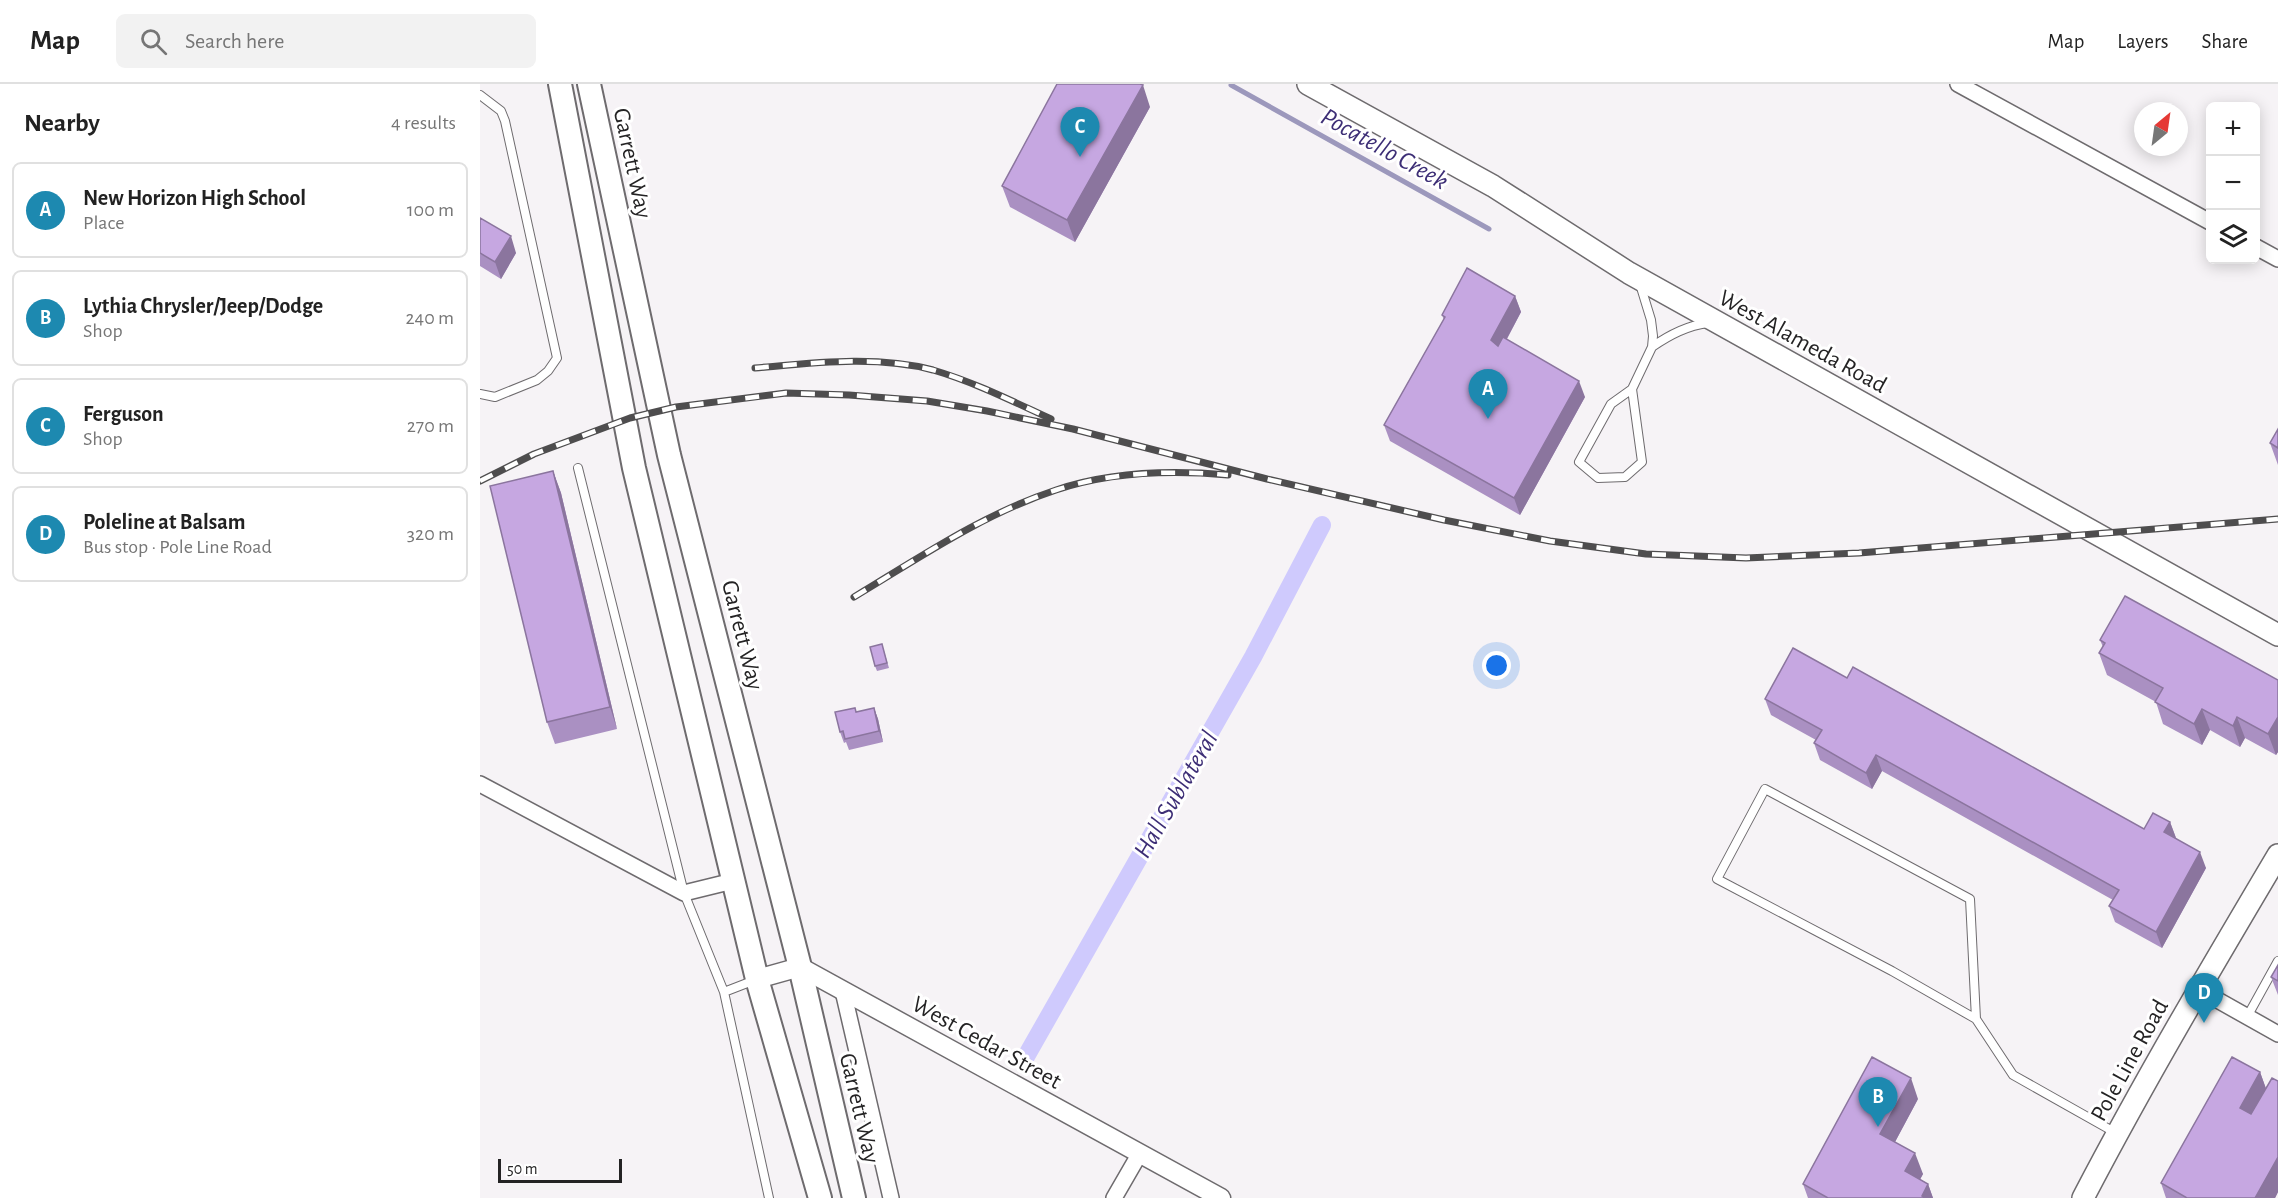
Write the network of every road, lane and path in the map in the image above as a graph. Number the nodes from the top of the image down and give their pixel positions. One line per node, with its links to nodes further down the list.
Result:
1 (589, 84): 21 (main road, Garrett Way)
2 (1308, 84): 9 (main road, West Alameda Road)
3 (1958, 84): 6 (street)
4 (559, 86): 18 (main road)
5 (480, 95): 13 (lane)
6 (2206, 219)
7 (2260, 249): 8 (street)
8 (2278, 259)
9 (1637, 277): 10 (main road, West Alameda Road); 11 (lane)
10 (1719, 323): 11 (lane); 15 (main road, West Alameda Road)
11 (1652, 348): 12 (lane)
12 (1632, 389): 12 (lane)
13 (480, 394)
14 (578, 468): 19 (lane)
15 (2278, 635)
16 (480, 784): 19 (street)
17 (2278, 857): 23 (main road, Pole Line Road)
18 (733, 881): 19 (street); 22 (main road)
19 (684, 893): 25 (lane)
20 (2278, 961): 26 (lane)
21 (800, 967): 22 (street); 24 (street, West Cedar Street); 33 (main road, Garrett Way)
22 (757, 979): 25 (lane); 32 (main road)
23 (2198, 989): 26 (street); 29 (main road, Pole Line Road)
24 (843, 991): 30 (street, West Cedar Street); 34 (street)
25 (724, 992): 31 (lane)
26 (2247, 1017): 28 (street)
27 (1976, 1019): 27 (lane); 29 (lane)
28 (2278, 1034)
29 (2117, 1133): 37 (main road, Pole Line Road)
30 (1140, 1153): 35 (street); 36 (street, West Cedar Street)
31 (769, 1198)
32 (820, 1198)
33 (854, 1198)
34 (891, 1198)
35 (1114, 1198)
36 (1221, 1198)
37 (2083, 1198)

